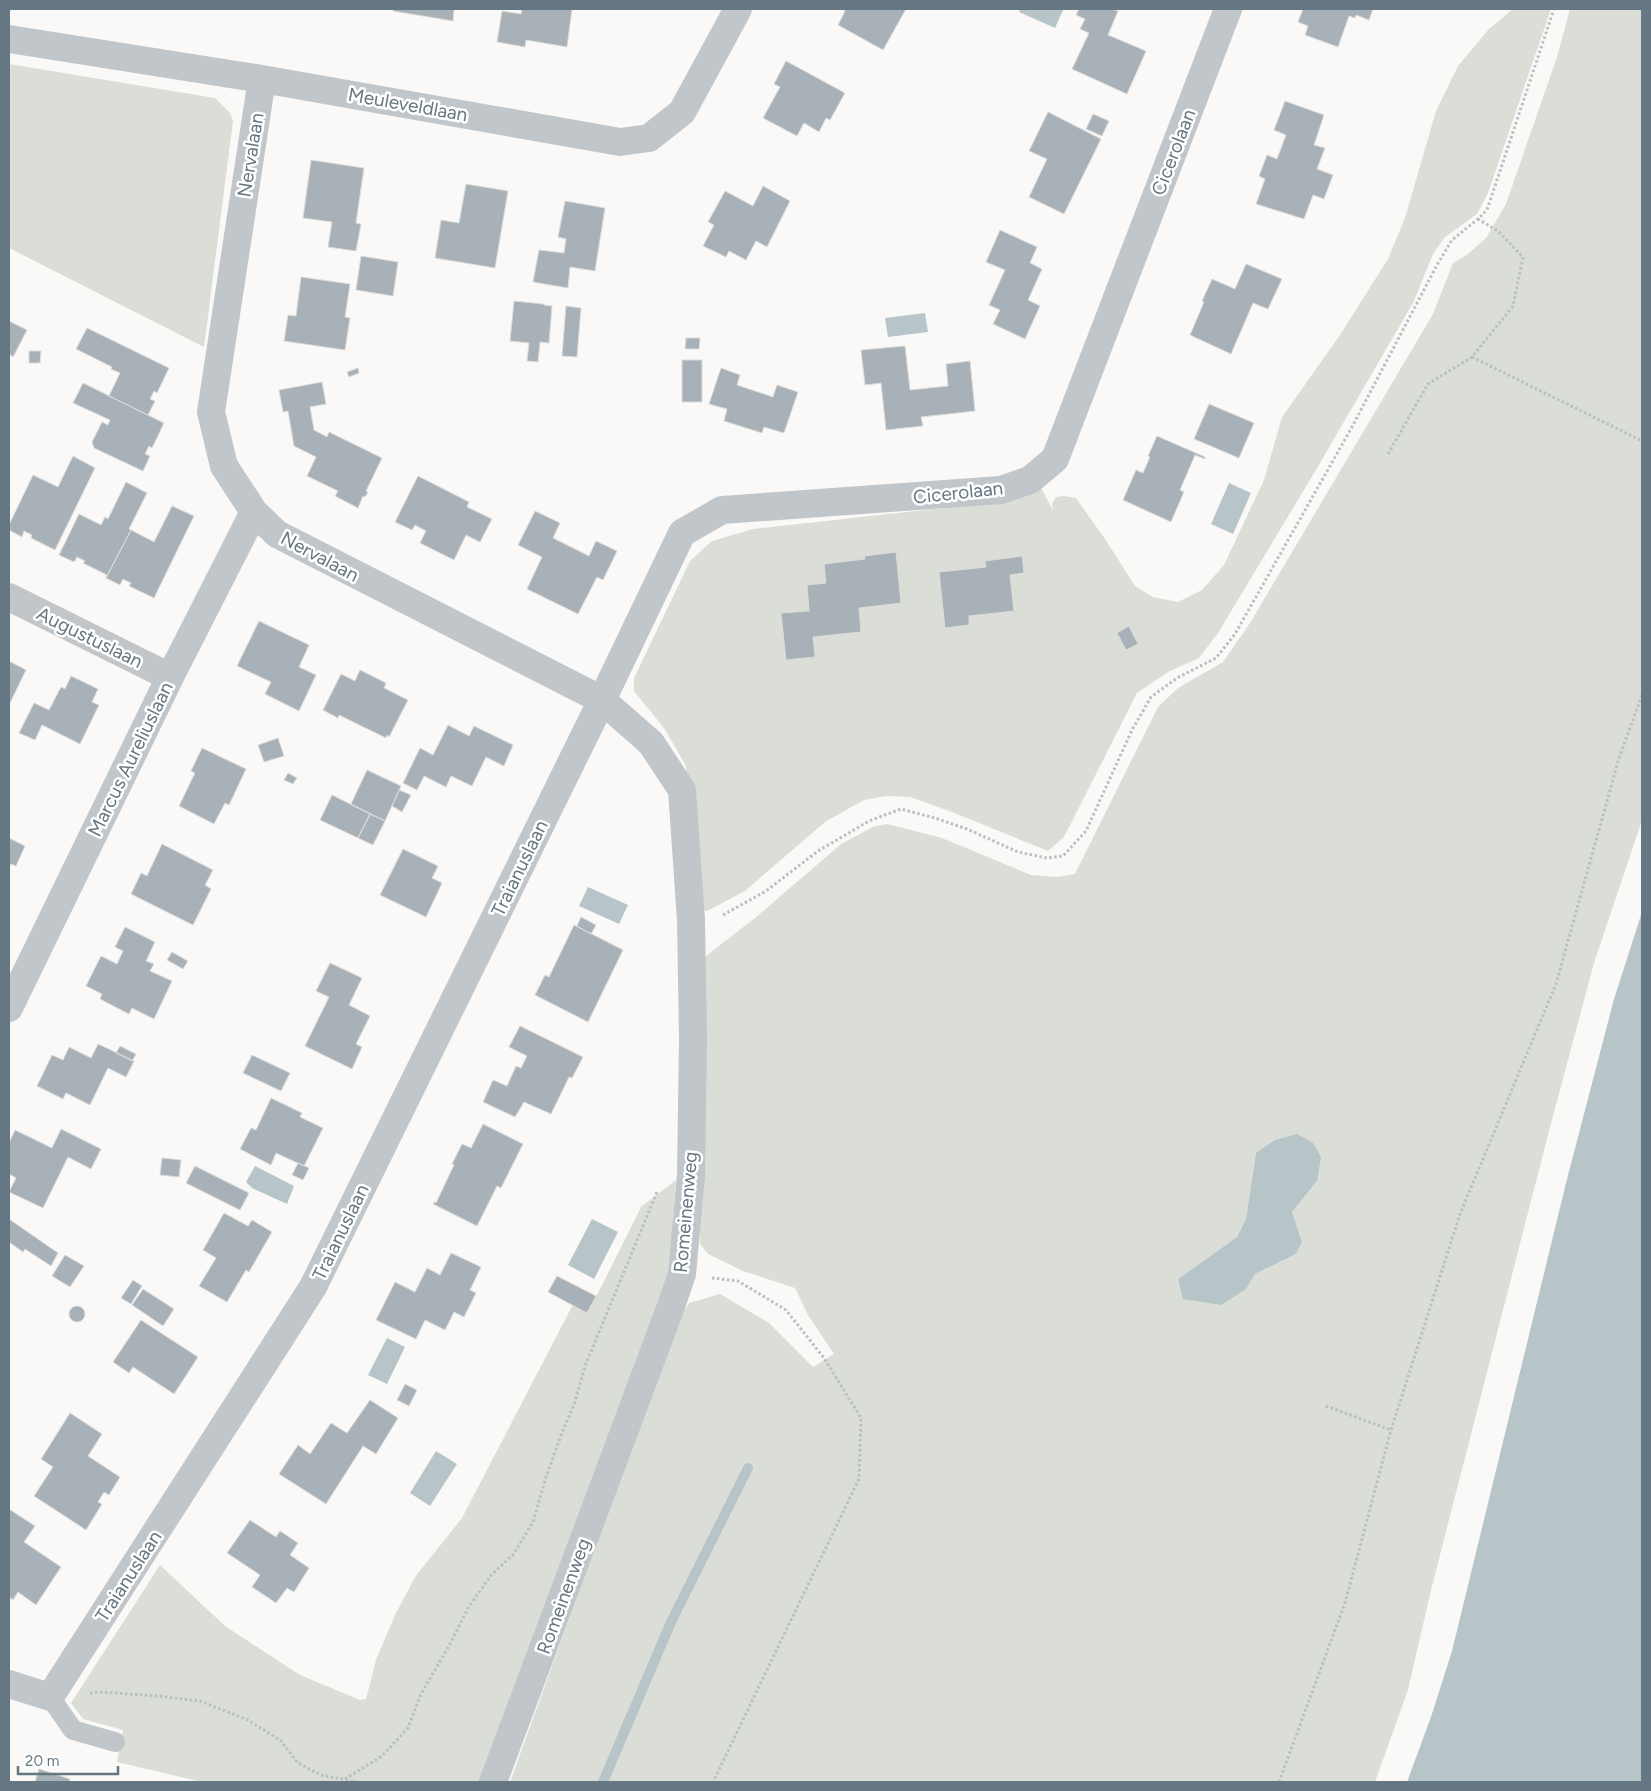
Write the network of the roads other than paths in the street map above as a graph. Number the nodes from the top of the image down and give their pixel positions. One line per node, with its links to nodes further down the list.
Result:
1 (738, 9): 4 (street, Meuleveldlaan)
2 (1228, 9): 8 (street, Cicerolaan)
3 (9, 39): 4 (street, Meuleveldlaan)
4 (262, 78): 5 (street, Nervalaan)
5 (254, 512): 7 (street, Marcus Aureliuslaan); 8 (street, Nervalaan)
6 (9, 597): 7 (street, Augustuslaan)
7 (170, 677): 9 (street, Marcus Aureliuslaan)
8 (602, 700): 11 (street, Traianuslaan); 13 (street, Romeinenweg)
9 (9, 1008)
10 (9, 1684): 11 (street)
11 (50, 1697): 12 (lane)
12 (115, 1742)
13 (493, 1782)

